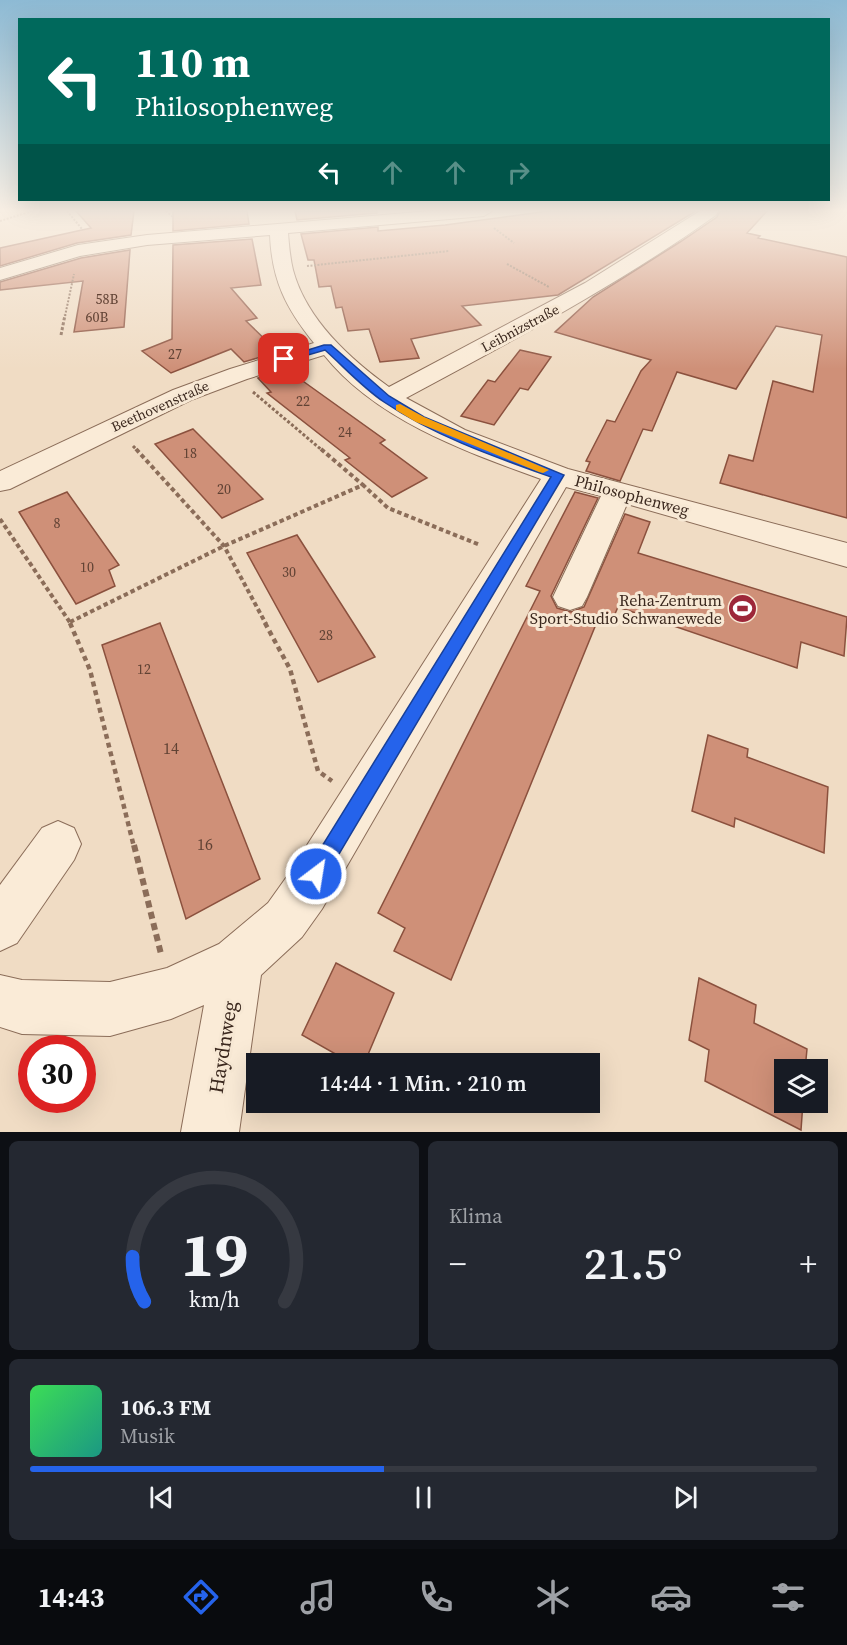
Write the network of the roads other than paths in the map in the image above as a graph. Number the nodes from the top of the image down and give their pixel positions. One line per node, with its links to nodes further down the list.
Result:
1 (35, 264): 4 (street)
2 (282, 264): 5 (street, Philosophenweg)
3 (631, 264): 6 (street, Leibnizstraße)
4 (0, 274)
5 (327, 347): 6 (street, Philosophenweg); 8 (street, Beethovenstraße)
6 (386, 399): 7 (street, Philosophenweg)
7 (558, 475): 9 (street, Philosophenweg); 14 (street)
8 (0, 483)
9 (618, 491): 10 (street, Philosophenweg); 11 (street)
10 (847, 555)
11 (570, 597)
12 (58, 844): 13 (street)
13 (0, 926)
14 (237, 962): 15 (street); 16 (street, Haydnweg)
15 (0, 1001)
16 (210, 1132)

